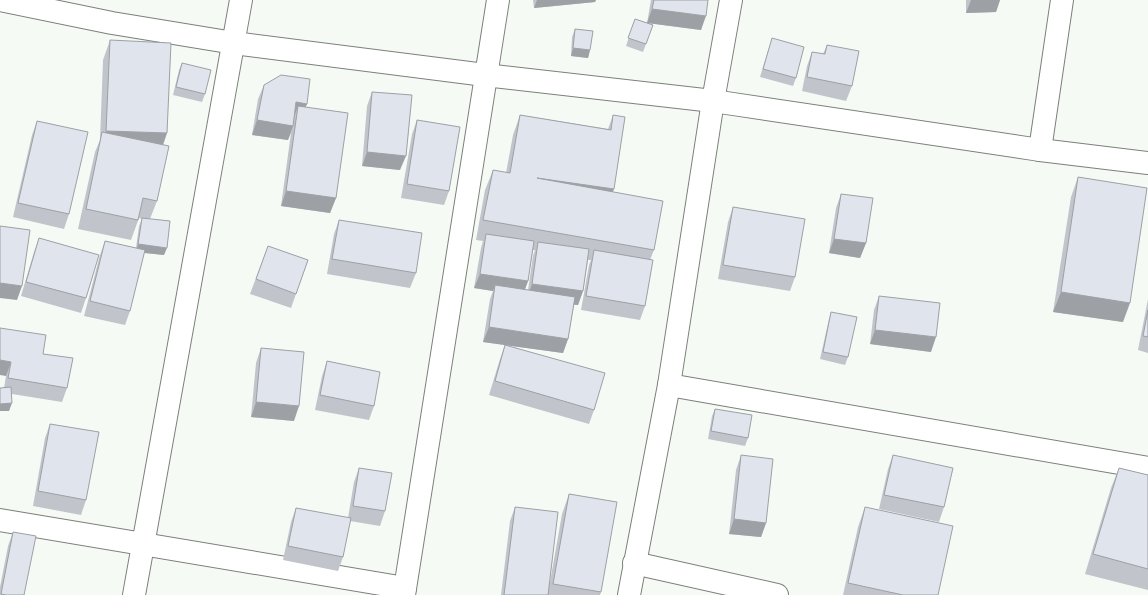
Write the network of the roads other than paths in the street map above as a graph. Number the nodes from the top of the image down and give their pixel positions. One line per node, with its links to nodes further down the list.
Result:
1 (0, 0): 6 (street)
2 (241, 0): 6 (street)
3 (498, 0): 7 (street)
4 (731, 0): 8 (street)
5 (1062, 0): 9 (street)
6 (234, 43): 7 (street); 14 (street)
7 (485, 75): 8 (street); 16 (street)
8 (714, 101): 9 (street); 11 (street)
9 (1040, 150): 10 (street)
10 (1148, 163)
11 (669, 385): 12 (street); 15 (street)
12 (1148, 468)
13 (0, 520): 14 (street)
14 (144, 545): 16 (street); 17 (street)
15 (634, 563): 18 (street); 19 (street)
16 (404, 591)
17 (134, 595)
18 (629, 595)
19 (777, 595)

